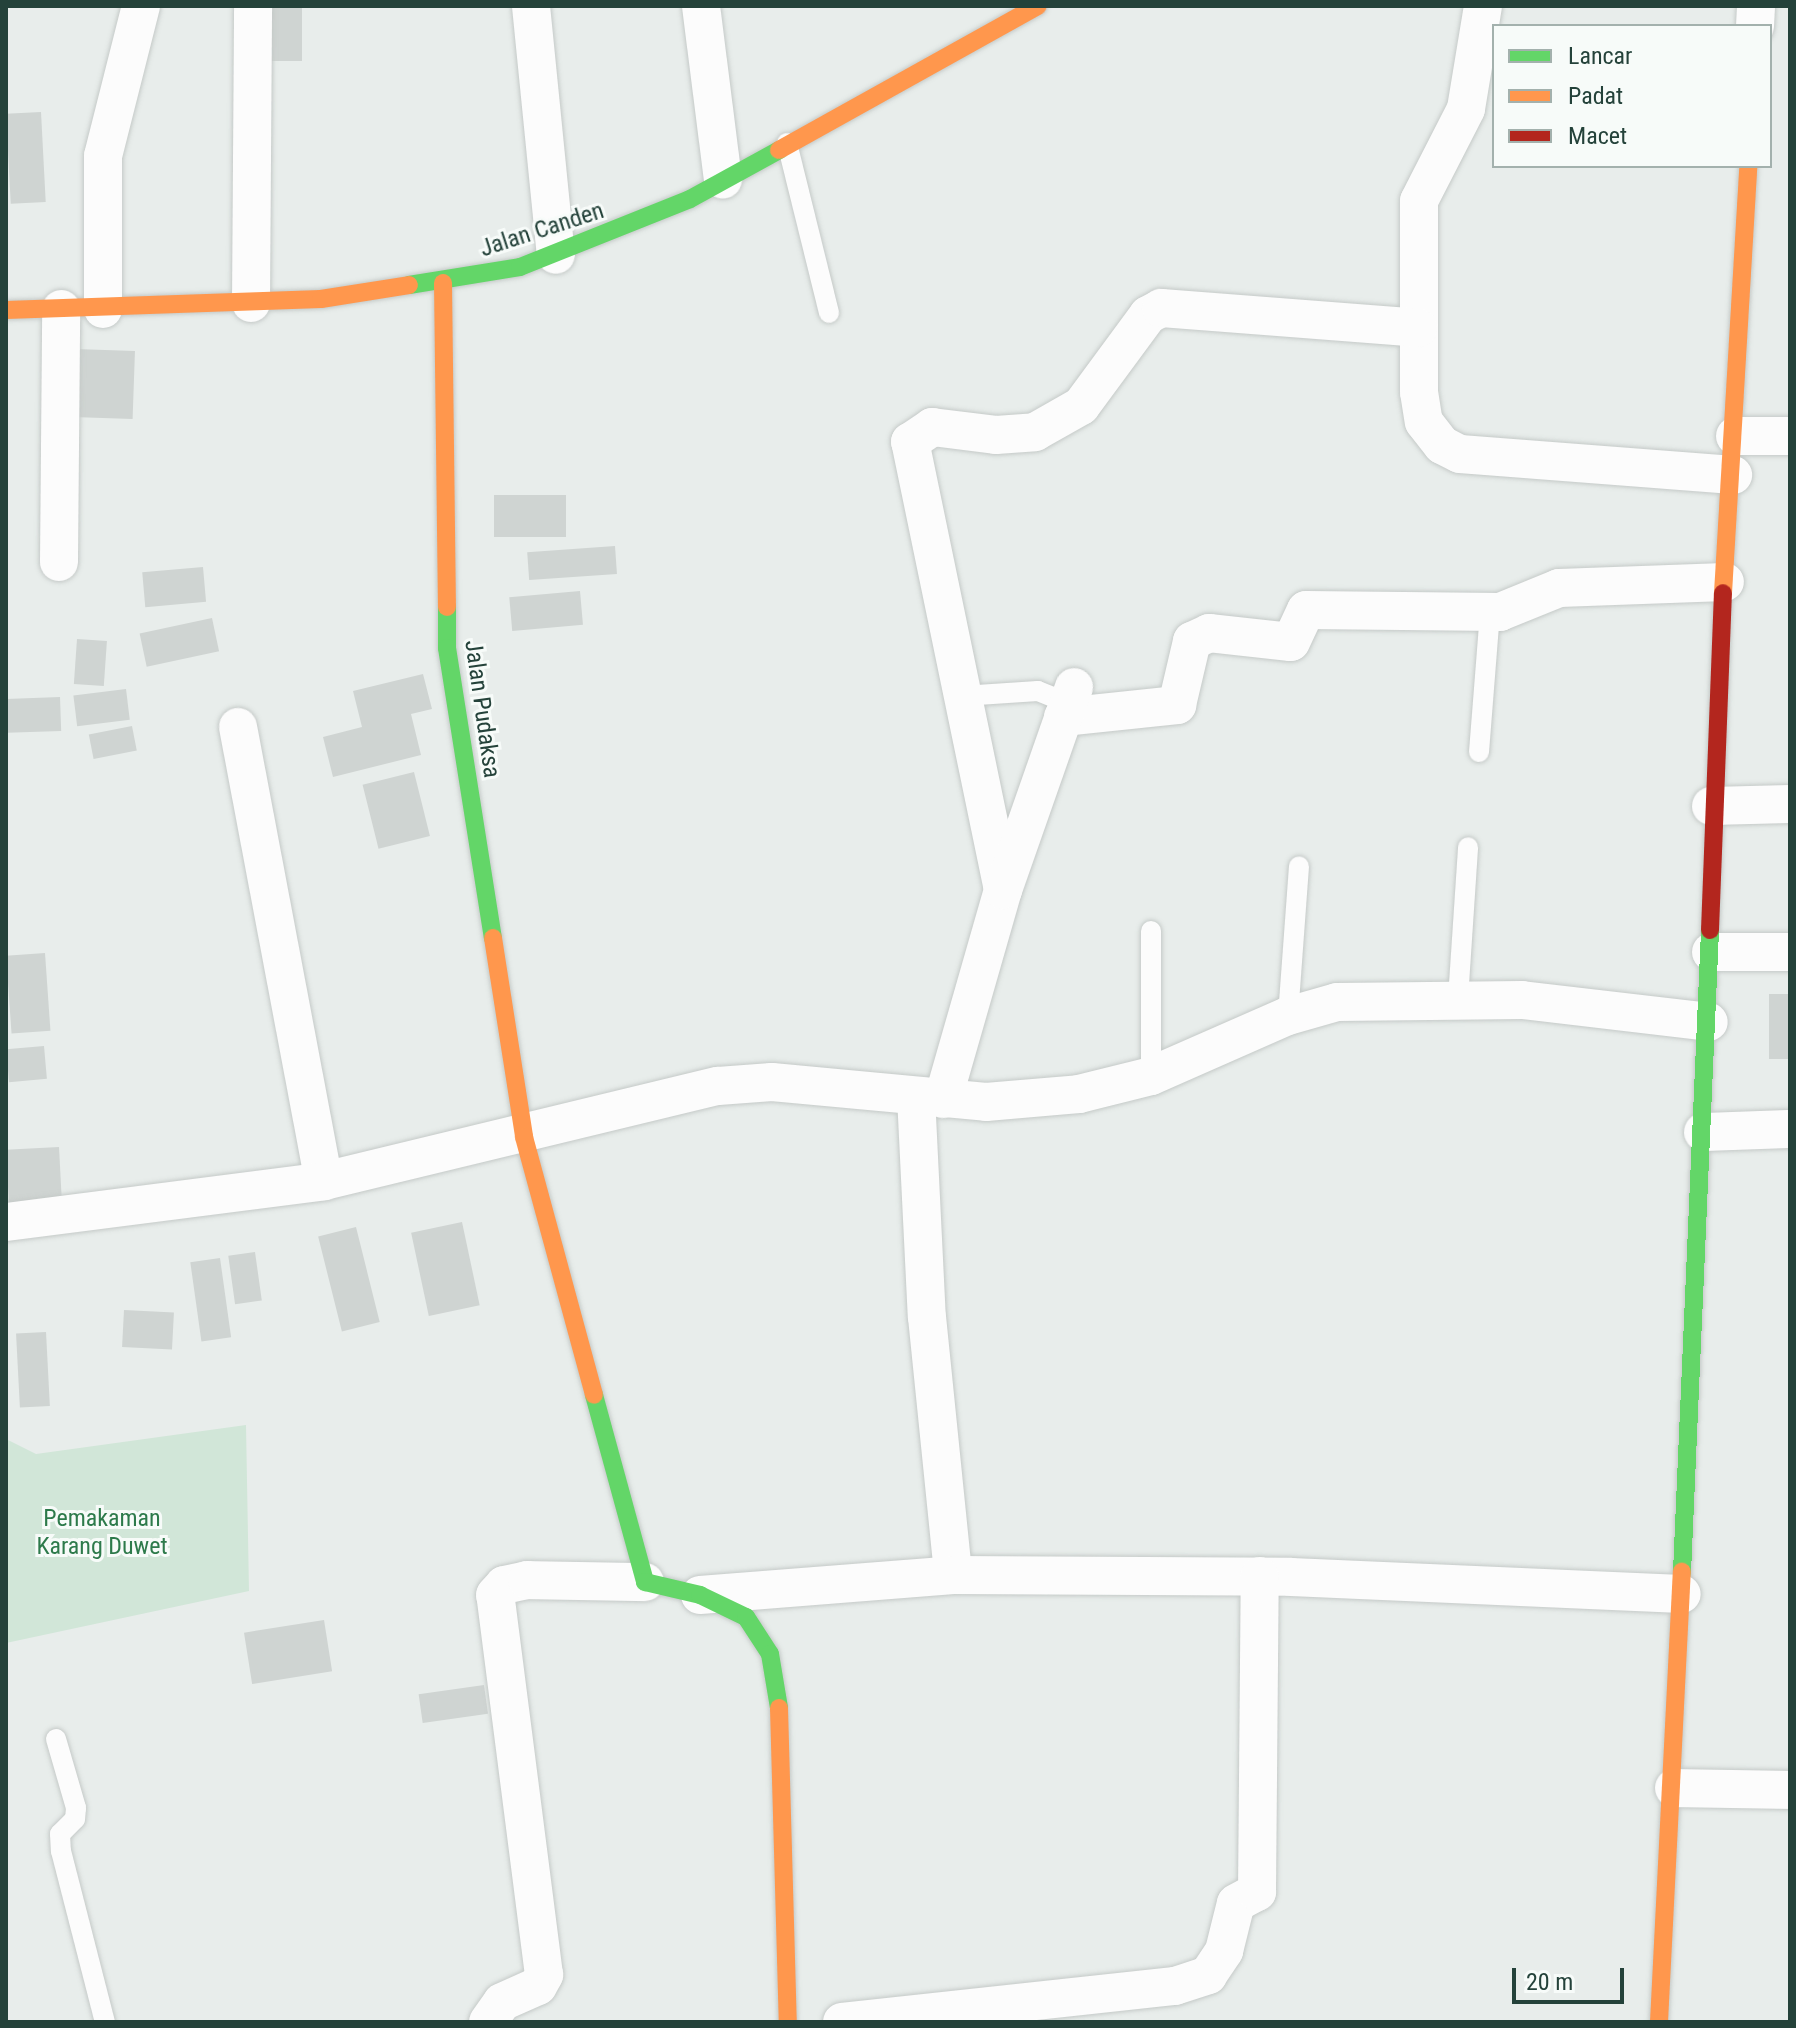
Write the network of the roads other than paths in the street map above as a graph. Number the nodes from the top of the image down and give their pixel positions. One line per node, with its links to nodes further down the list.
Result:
1 (141, 6): 14 (street)
2 (253, 6): 12 (street)
3 (531, 6): 10 (street)
4 (701, 6): 9 (street)
5 (1038, 6): 7 (street, Jalan Canden)
6 (1483, 6): 17 (street)
7 (787, 143): 9 (street, Jalan Canden); 16 (lane)
8 (1748, 168): 18 (street)
9 (723, 180): 10 (street, Jalan Canden)
10 (556, 255): 11 (street, Jalan Canden)
11 (443, 283): 12 (street, Jalan Canden); 43 (street, Jalan Pudaksa)
12 (251, 303): 14 (street, Jalan Canden)
13 (61, 309): 14 (street, Jalan Canden); 15 (street, Jalan Canden); 21 (street)
14 (103, 309)
15 (6, 310)
16 (829, 313)
17 (1418, 328): 20 (street); 24 (street)
18 (1735, 436): 19 (street); 20 (street)
19 (1790, 436)
20 (1733, 475): 22 (street)
21 (59, 562)
22 (1725, 582): 23 (street); 29 (street)
23 (1490, 612): 25 (street); 27 (lane)
24 (962, 696): 25 (lane); 32 (street)
25 (1068, 702): 32 (street)
26 (238, 727): 44 (street)
27 (1479, 752)
28 (1790, 804): 29 (street)
29 (1711, 806): 34 (street)
30 (1468, 847): 36 (lane)
31 (1299, 866): 37 (lane)
32 (1003, 890): 40 (street)
33 (1151, 931): 39 (lane)
34 (1711, 952): 35 (street); 38 (street)
35 (1790, 952)
36 (1458, 999): 37 (street); 38 (street)
37 (1288, 1016): 39 (street)
38 (1709, 1022): 42 (street)
39 (1151, 1076): 40 (street)
40 (930, 1097): 43 (street); 46 (street)
41 (1790, 1129): 42 (street)
42 (1703, 1132): 49 (street)
43 (524, 1137): 44 (street); 48 (street, Jalan Pudaksa)
44 (324, 1181): 45 (street)
45 (6, 1222)
46 (953, 1575): 47 (street); 50 (street)
47 (1260, 1576): 49 (street); 57 (street)
48 (645, 1582): 50 (street); 55 (street)
49 (1682, 1594): 52 (street)
50 (700, 1595): 56 (street)
51 (56, 1739): 54 (lane)
52 (1674, 1788): 53 (street); 58 (street)
53 (1790, 1790)
54 (105, 2022)
55 (488, 2022)
56 (788, 2022)
57 (842, 2022)
58 (1659, 2022)

